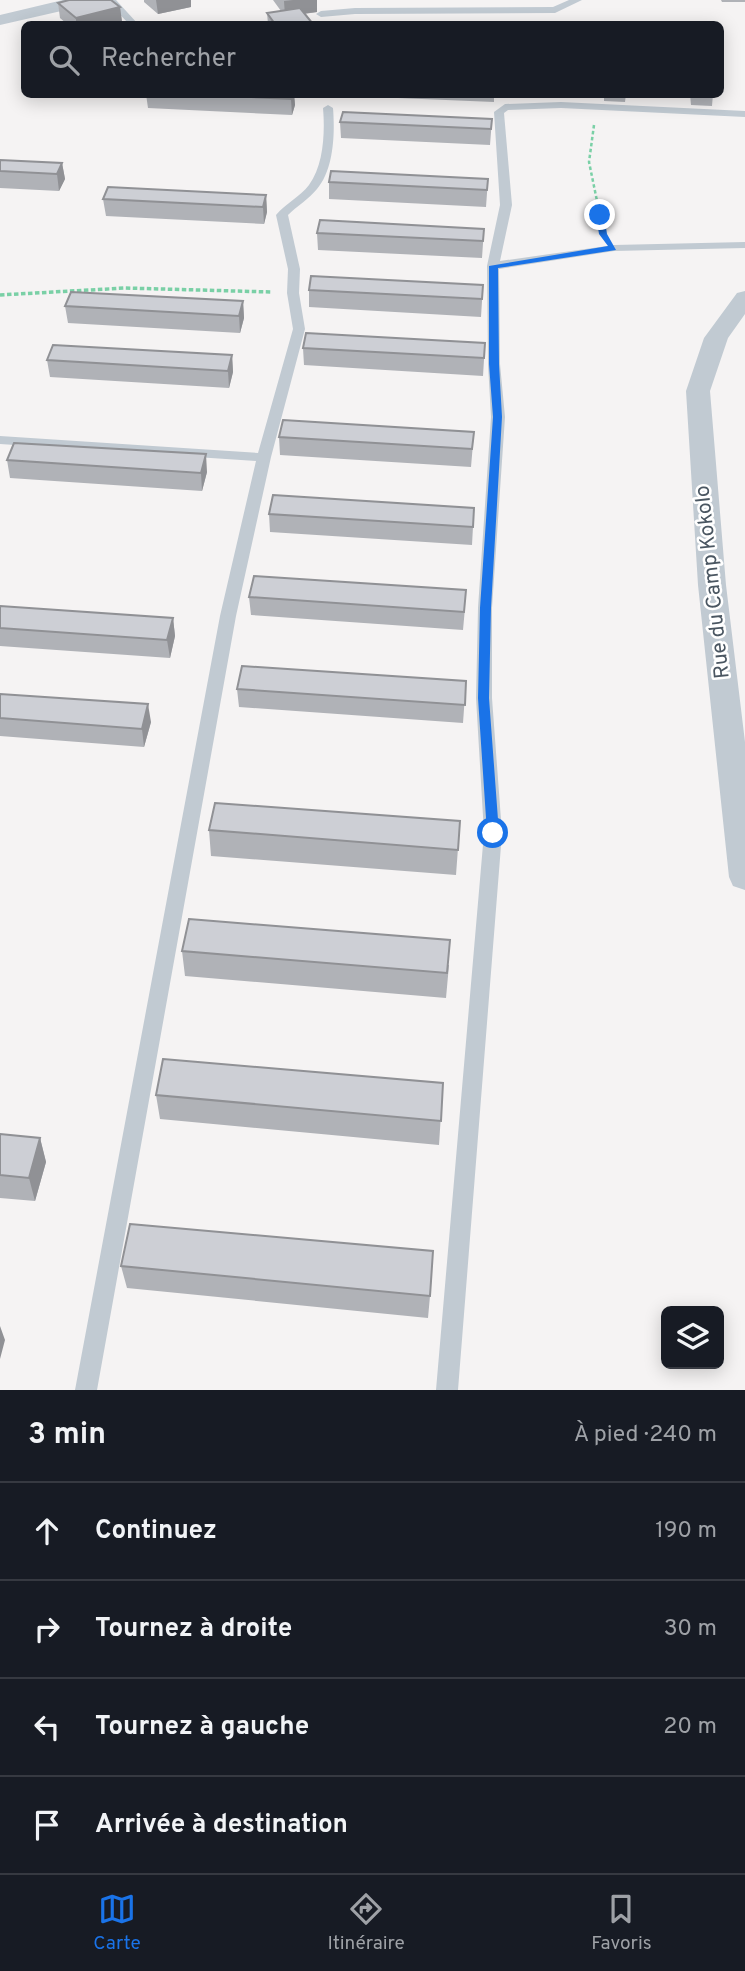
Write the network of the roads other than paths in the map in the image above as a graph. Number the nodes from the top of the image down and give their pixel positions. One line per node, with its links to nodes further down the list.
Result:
1 (86, 0): 5 (street)
2 (111, 0): 6 (lane)
3 (577, 0): 4 (lane)
4 (321, 14)
5 (0, 20)
6 (131, 21)
7 (328, 108): 13 (lane)
8 (745, 114): 10 (lane)
9 (745, 245): 10 (lane)
10 (493, 266): 16 (lane)
11 (745, 298): 14 (street, Rue du Camp Kokolo)
12 (0, 440): 13 (lane)
13 (264, 457): 15 (lane)
14 (745, 877)
15 (86, 1390)
16 (447, 1390)

